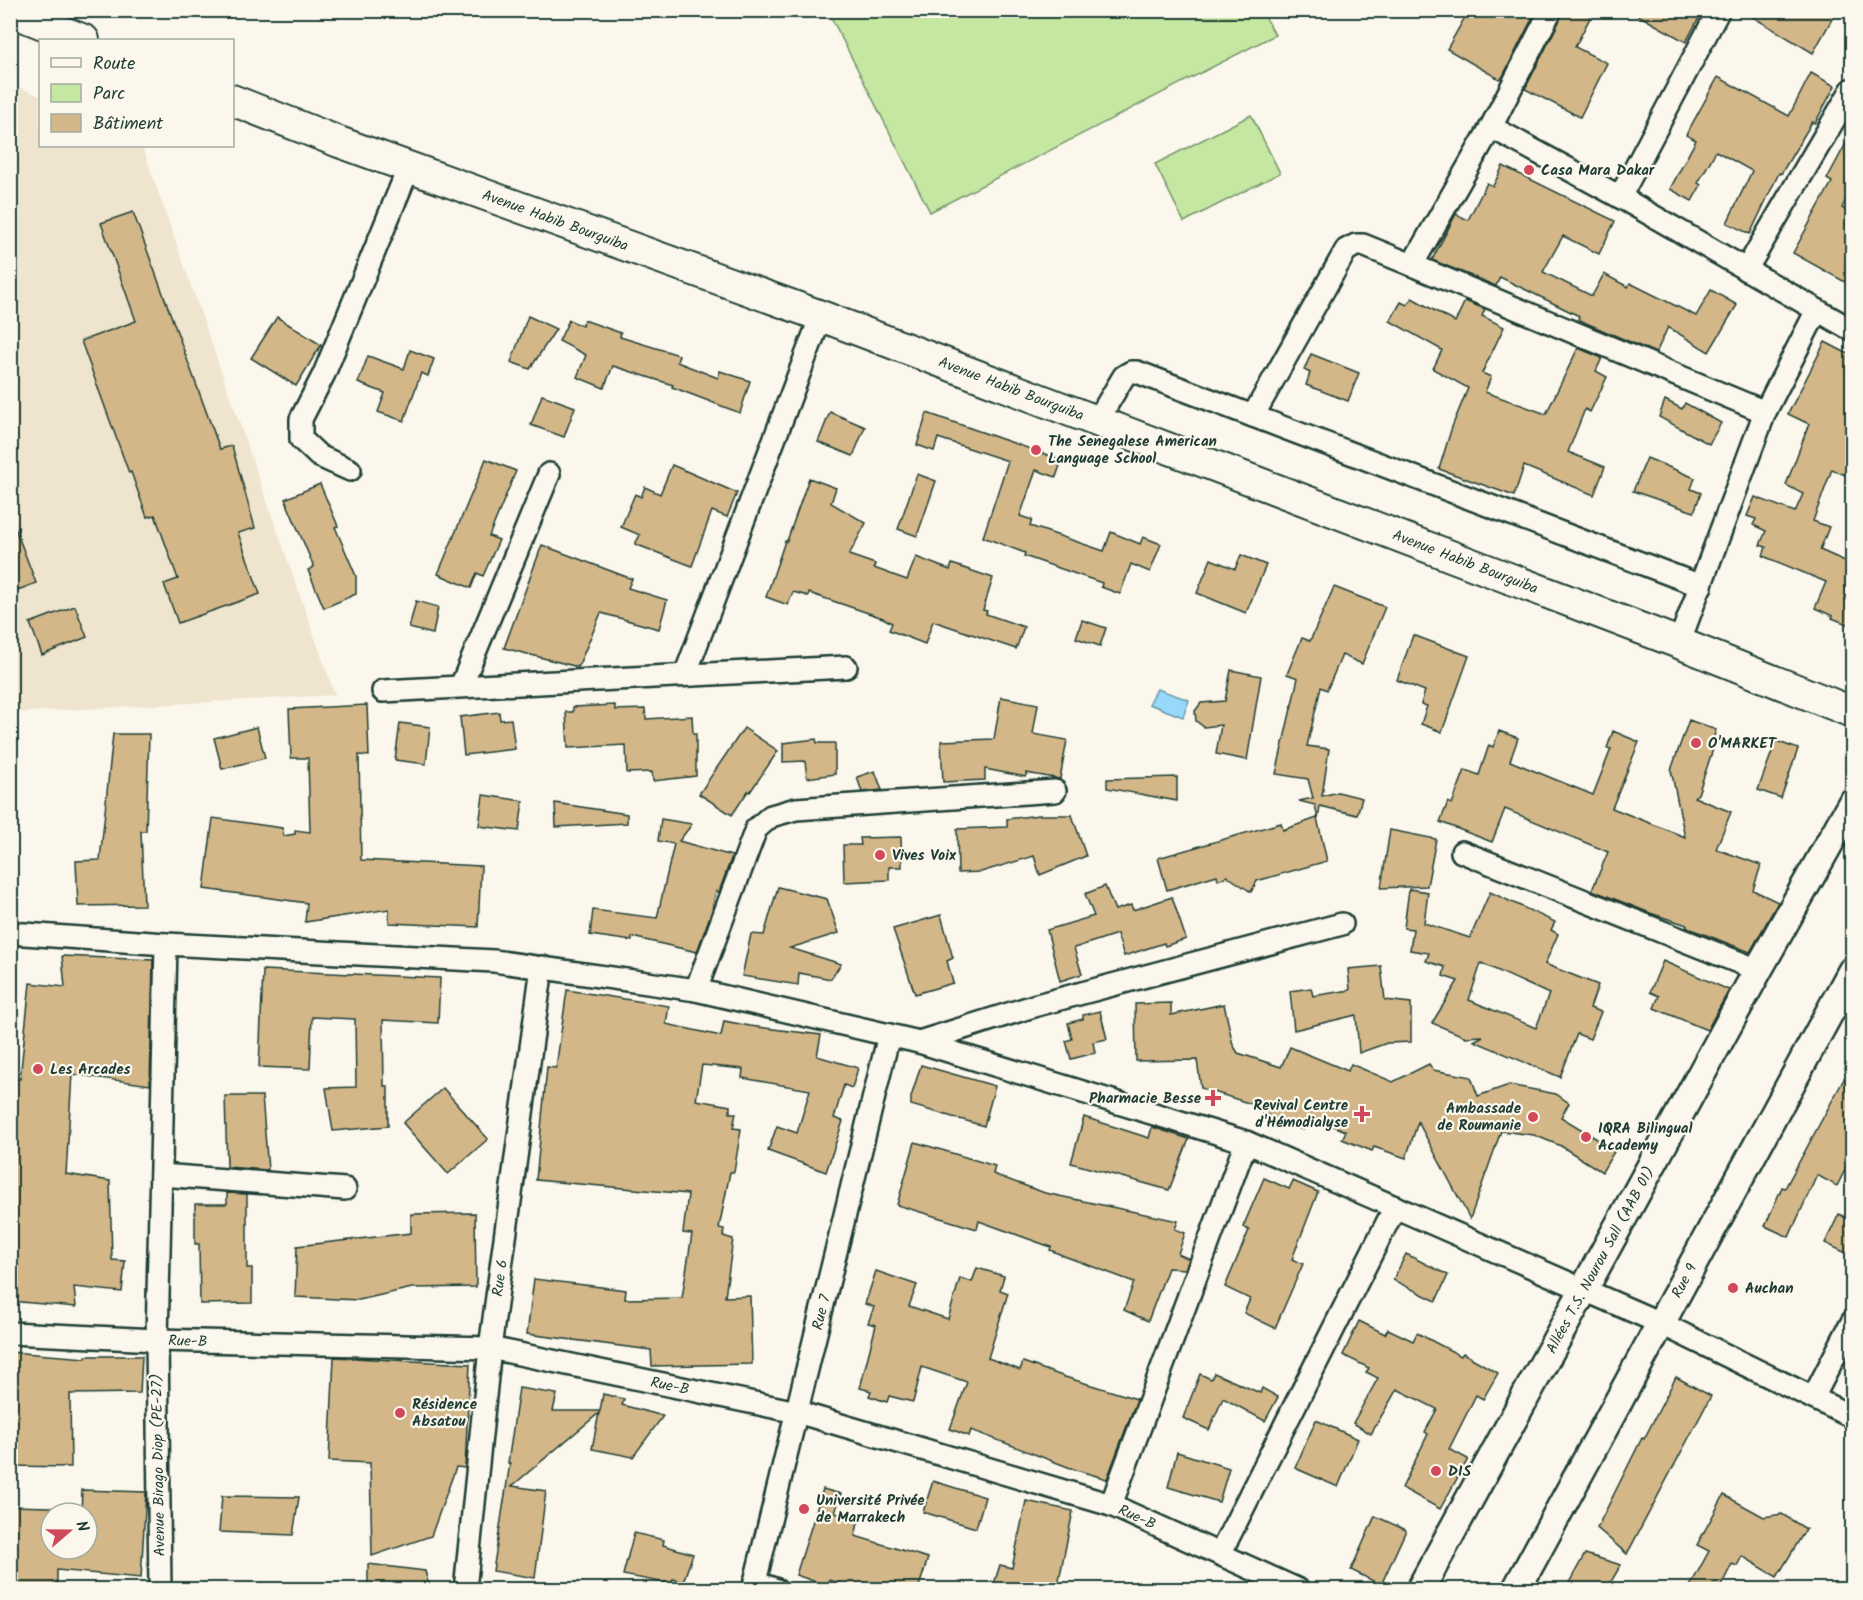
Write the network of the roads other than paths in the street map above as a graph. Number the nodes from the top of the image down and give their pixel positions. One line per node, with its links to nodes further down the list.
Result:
1 (1551, 10): 8 (street)
2 (1719, 10): 10 (street)
3 (10, 11): 4 (main road)
4 (81, 39)
5 (1852, 89): 7 (street)
6 (234, 101): 9 (main road, Avenue Habib Bourguiba)
7 (1846, 113): 12 (street)
8 (1491, 127): 10 (street); 11 (street)
9 (409, 167): 14 (main road, Avenue Habib Bourguiba); 19 (street)
10 (1620, 197): 12 (street)
11 (1412, 265): 16 (street); 17 (street)
12 (1746, 270): 13 (street)
13 (1817, 310): 15 (street); 16 (street)
14 (821, 316): 18 (main road, Avenue Habib Bourguiba); 24 (street)
15 (1852, 330)
16 (1766, 412): 21 (street)
17 (1253, 416): 18 (street); 21 (street)
18 (1097, 421): 22 (main road, Avenue Habib Bourguiba)
19 (350, 470)
20 (549, 474): 25 (street)
21 (1701, 585): 22 (street)
22 (1679, 643): 27 (main road, Avenue Habib Bourguiba)
23 (846, 667): 24 (street)
24 (686, 675): 25 (street)
25 (461, 686): 26 (street)
26 (383, 691)
27 (1852, 712)
28 (1055, 791): 37 (street)
29 (1852, 803): 35 (street, Allées T.S. Nourou Sall (AAB 01))
30 (1462, 852): 35 (street)
31 (1342, 924): 40 (street)
32 (10, 933): 33 (street)
33 (166, 944): 34 (street); 42 (street, Avenue Birago Diop (PE-27))
34 (542, 968): 37 (street); 50 (street, Rue 6)
35 (1758, 970): 45 (street, Allées T.S. Nourou Sall (AAB 01))
36 (1852, 971): 38 (street, Rue 9)
37 (696, 990): 39 (street)
38 (1844, 1006): 47 (street, Rue 9)
39 (889, 1035): 40 (street); 52 (street, Rue 7)
40 (919, 1042): 41 (street)
41 (1246, 1142): 44 (street); 54 (street)
42 (161, 1175): 43 (street); 49 (street, Avenue Birago Diop (PE-27))
43 (345, 1189)
44 (1395, 1207): 45 (street); 55 (street)
45 (1583, 1289): 47 (street); 61 (street, Allées T.S. Nourou Sall (AAB 01))
46 (1852, 1322): 51 (street)
47 (1660, 1323): 51 (street); 62 (street, Rue 9)
48 (10, 1333): 49 (street, Rue-B)
49 (157, 1340): 50 (street, Rue-B); 58 (street, Avenue Birago Diop (PE-27))
50 (490, 1348): 52 (street, Rue-B); 59 (street, Rue 6)
51 (1813, 1398): 53 (street)
52 (797, 1412): 54 (street, Rue-B); 56 (street, Rue 7)
53 (1852, 1417)
54 (1111, 1505): 55 (street, Rue-B)
55 (1220, 1554): 57 (street, Rue-B)
56 (754, 1586): 60 (street)
57 (1293, 1588)
58 (160, 1590)
59 (465, 1590)
60 (777, 1590)
61 (1420, 1590)
62 (1516, 1590)

